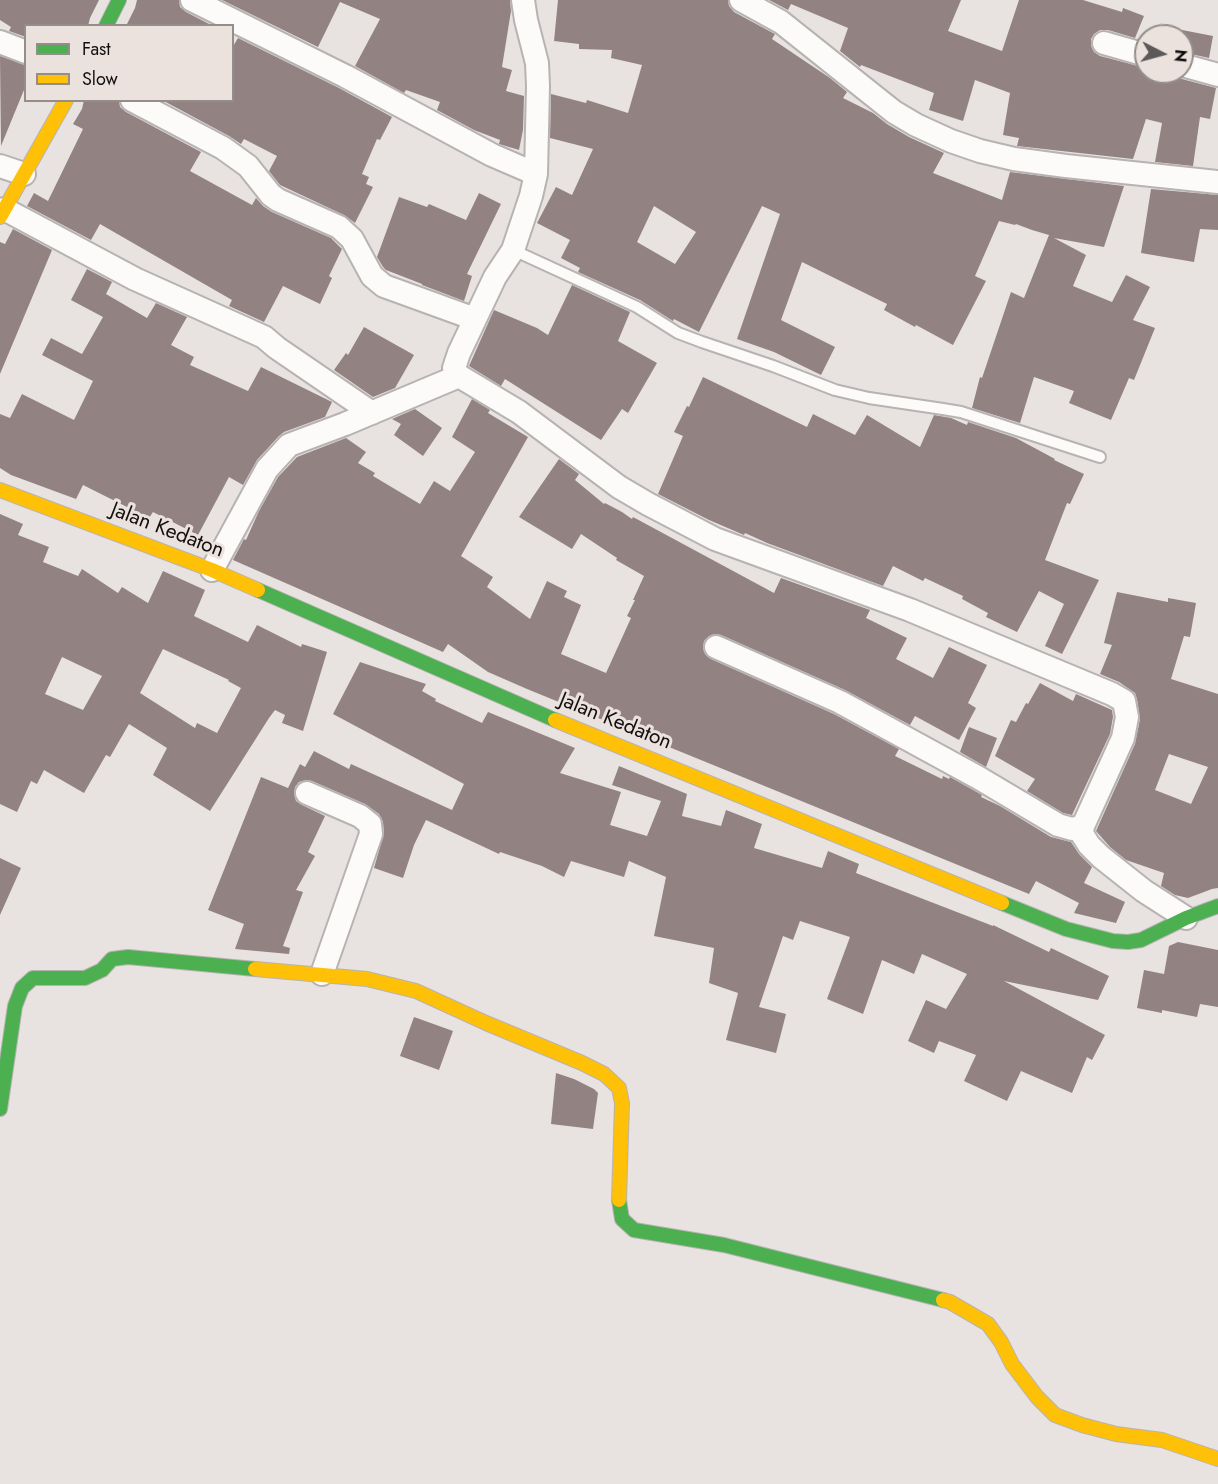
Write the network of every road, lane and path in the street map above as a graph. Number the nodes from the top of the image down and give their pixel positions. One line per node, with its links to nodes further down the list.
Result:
1 (119, 0): 5 (street)
2 (192, 0): 16 (street)
3 (523, 0): 16 (street)
4 (741, 0): 17 (street)
5 (107, 24)
6 (0, 42): 8 (street)
7 (1104, 43): 9 (street)
8 (24, 51)
9 (1134, 52)
10 (1194, 68): 11 (street)
11 (1218, 75)
12 (65, 102): 15 (street)
13 (136, 102): 20 (street)
14 (0, 166): 15 (street)
15 (24, 174): 18 (street)
16 (536, 174): 19 (street)
17 (1218, 182)
18 (2, 213): 22 (street)
19 (513, 250): 20 (street); 23 (lane)
20 (475, 319): 21 (street)
21 (459, 376): 22 (street); 28 (street)
22 (372, 413): 25 (street)
23 (1100, 457)
24 (0, 490): 25 (street, Jalan Kedaton)
25 (212, 570): 30 (street, Jalan Kedaton)
26 (716, 647): 28 (street)
27 (307, 793): 31 (street)
28 (1083, 826): 30 (street)
29 (1218, 906): 30 (street, Jalan Kedaton)
30 (1186, 918)
31 (322, 974): 32 (street); 33 (street)
32 (0, 1109)
33 (1218, 1459)

